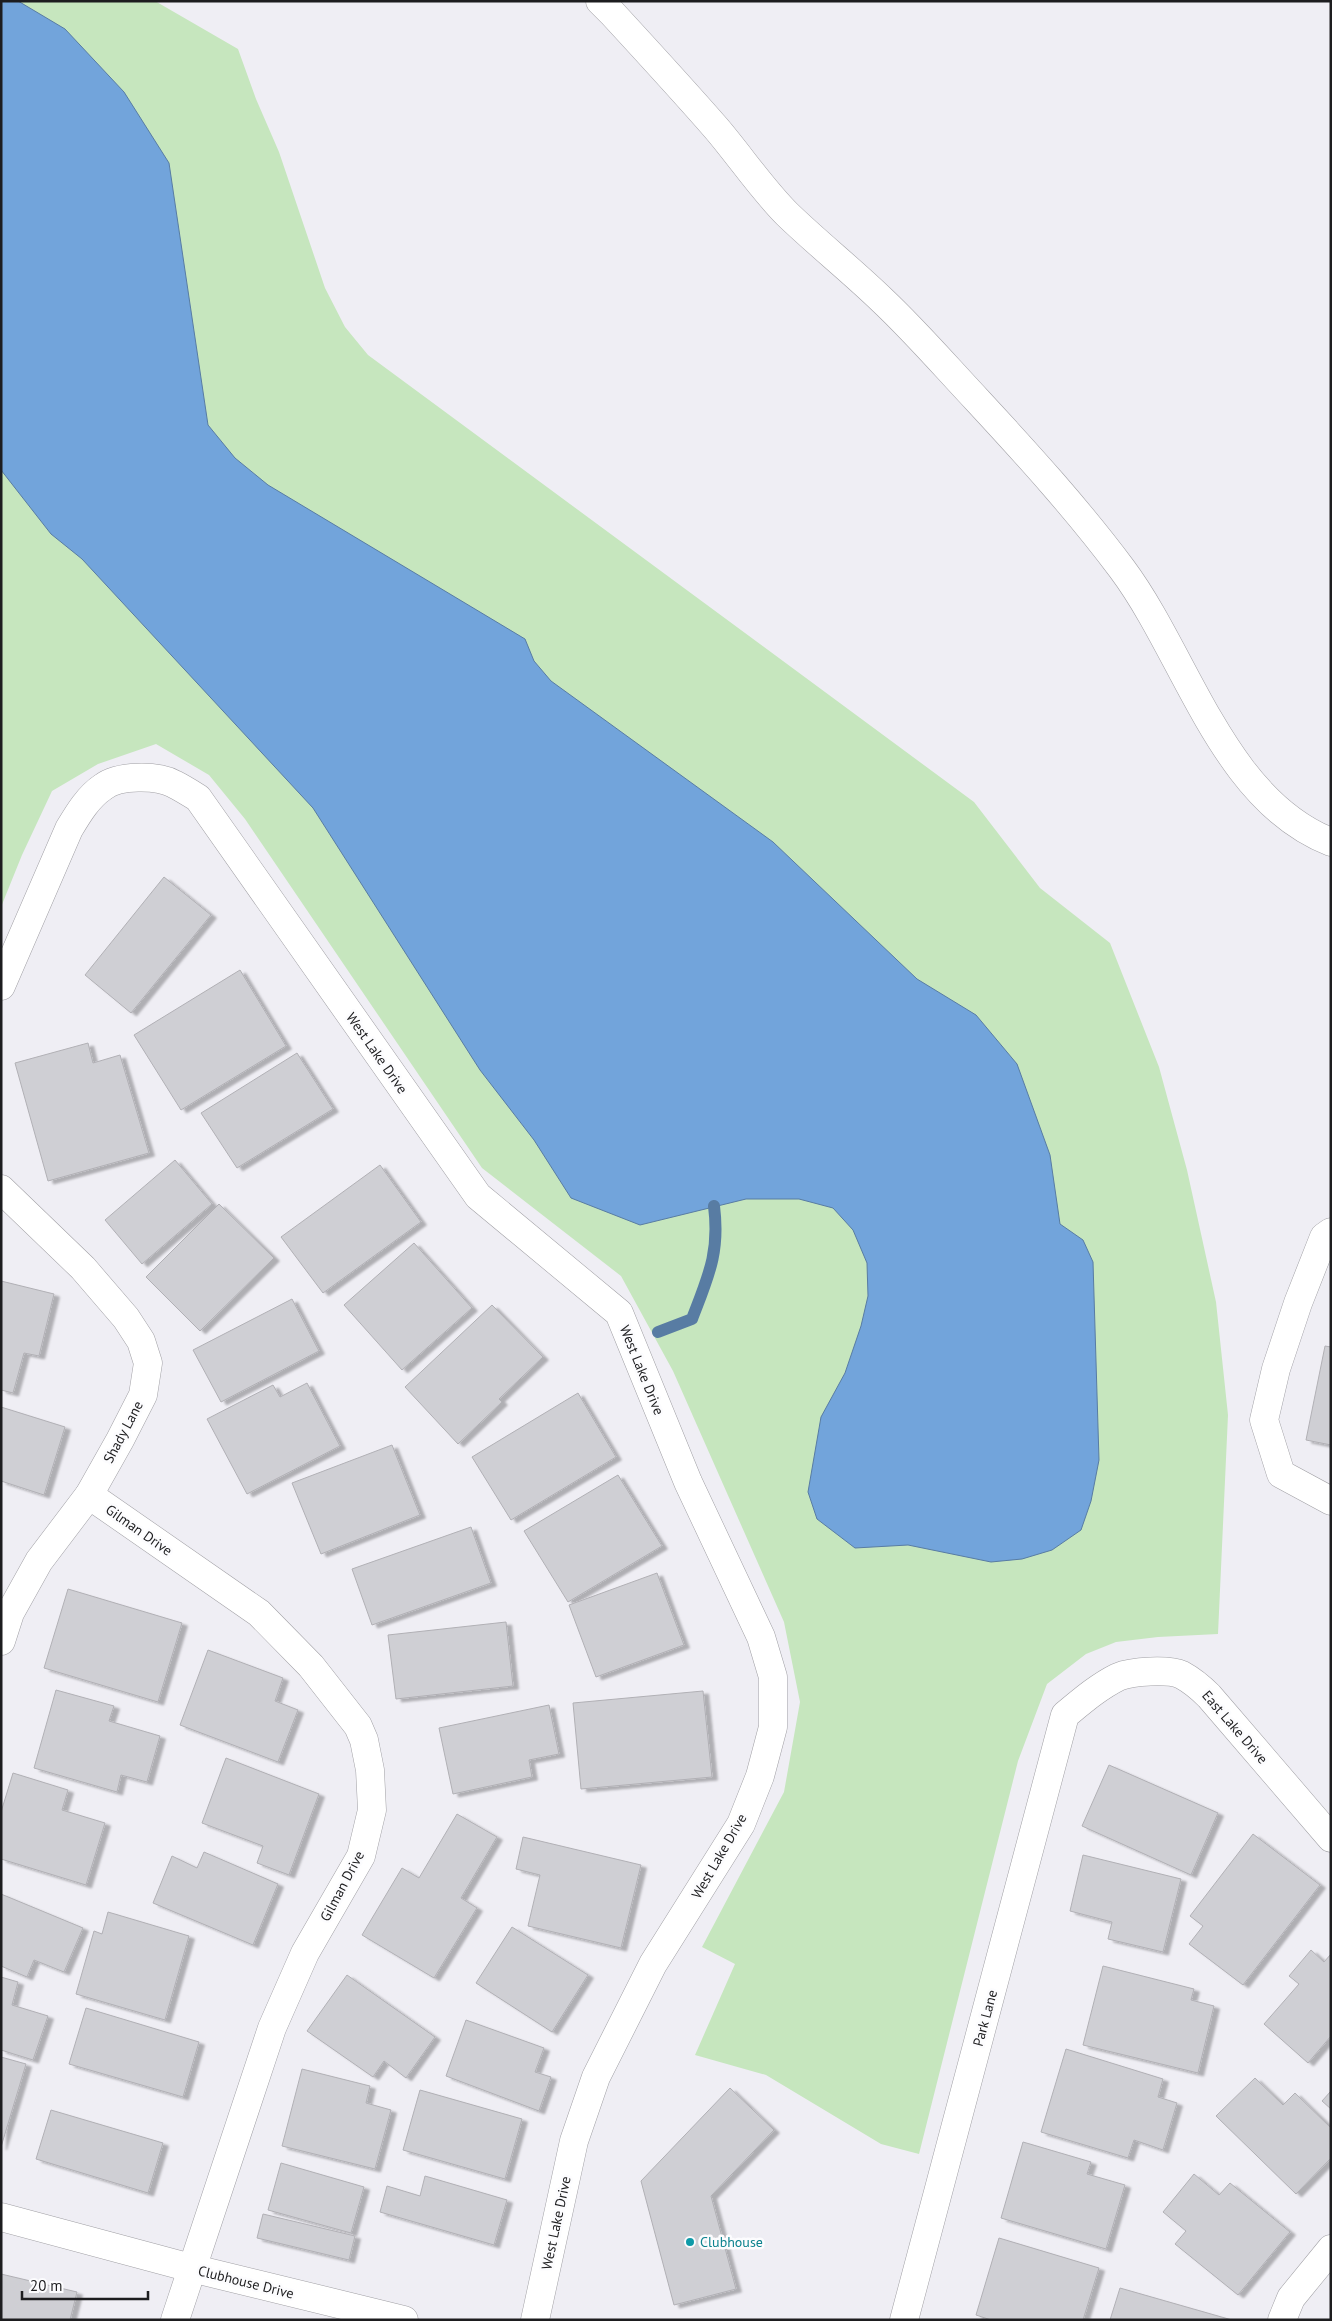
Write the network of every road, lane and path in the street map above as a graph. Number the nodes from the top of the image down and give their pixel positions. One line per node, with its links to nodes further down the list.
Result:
1 (600, 1): 2 (lane)
2 (1331, 842)
3 (1, 986): 16 (lane, West Lake Drive)
4 (1, 1189): 6 (lane, Shady Lane)
5 (1331, 1232): 7 (lane)
6 (89, 1495): 8 (lane, Shady Lane); 13 (lane, Gilman Drive)
7 (1331, 1501)
8 (1, 1641)
9 (1065, 1715): 10 (lane, East Lake Drive); 17 (lane, Park Lane)
10 (1331, 1838)
11 (1, 2218): 13 (lane, Clubhouse Drive)
12 (1331, 2249): 18 (lane)
13 (191, 2268): 14 (lane, Gilman Drive); 15 (lane, Clubhouse Drive)
14 (175, 2320)
15 (404, 2320)
16 (535, 2320)
17 (904, 2320)
18 (1282, 2320)

